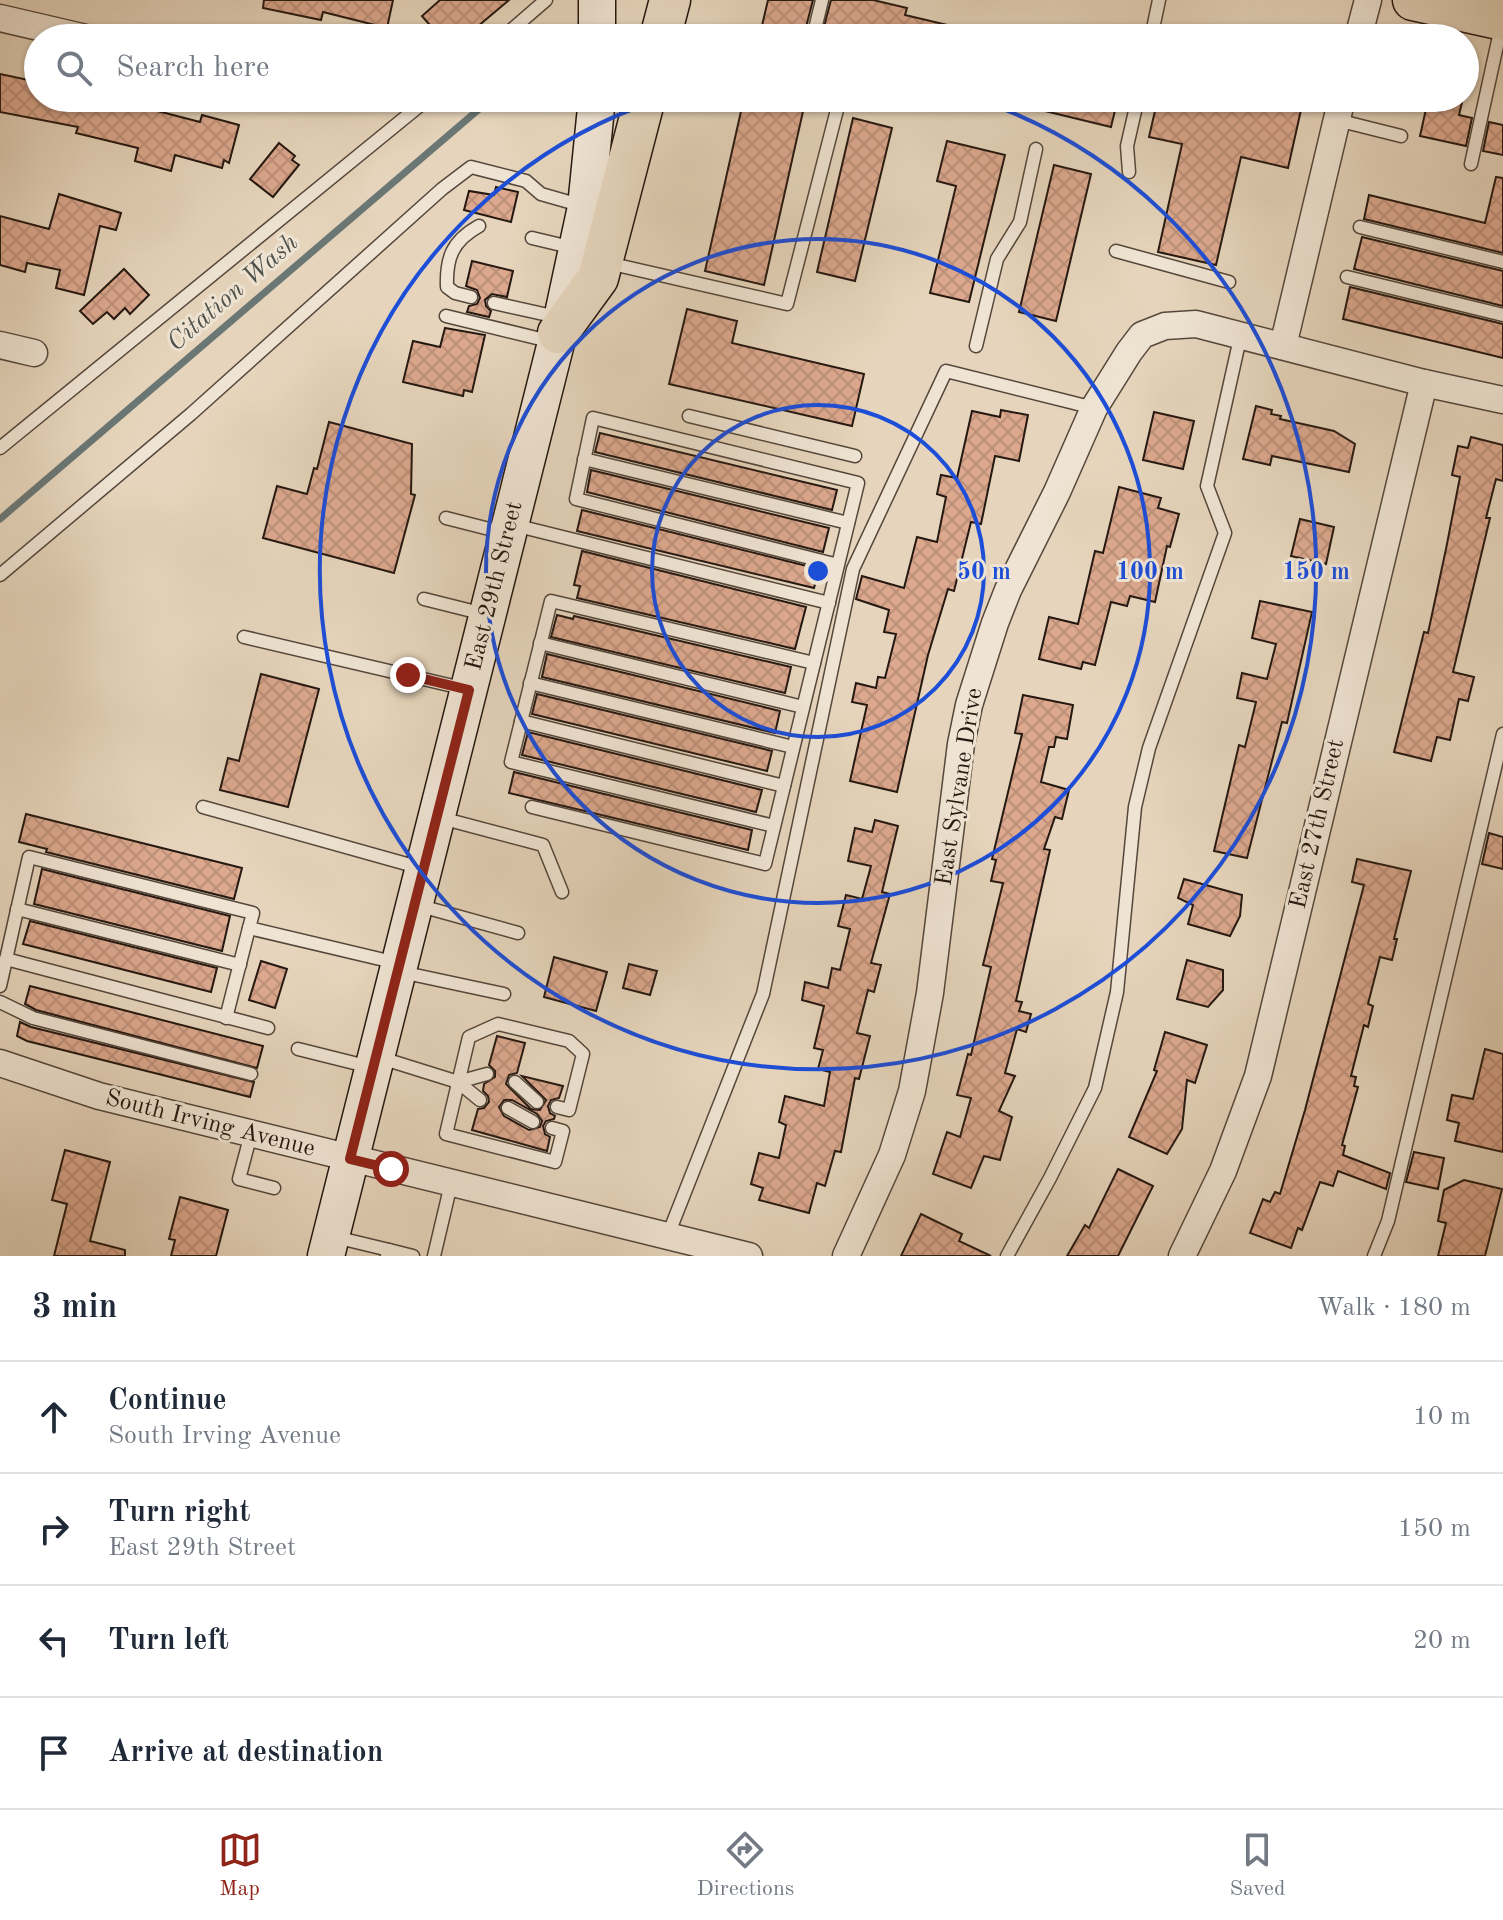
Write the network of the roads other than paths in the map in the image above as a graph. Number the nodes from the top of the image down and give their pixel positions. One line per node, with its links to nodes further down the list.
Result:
1 (546, 0): 11 (lane)
2 (597, 0): 12 (street)
3 (670, 0): 13 (main road)
4 (822, 0): 14 (lane)
5 (1159, 0): 15 (lane)
6 (1368, 0): 16 (street)
7 (1413, 0): 9 (main road)
8 (0, 18): 10 (street)
9 (1503, 20): 26 (lane)
10 (26, 24)
11 (518, 24)
12 (597, 24)
13 (664, 24)
14 (816, 24)
15 (1154, 24)
16 (1362, 24)
17 (412, 112): 51 (lane)
18 (596, 112): 28 (street)
19 (640, 112): 33 (main road)
20 (836, 112): 33 (lane)
21 (1135, 112): 27 (lane)
22 (1339, 112): 45 (street)
23 (1347, 112): 24 (lane)
24 (1401, 136)
25 (1036, 149): 44 (lane)
26 (1471, 164)
27 (1129, 172)
28 (586, 207): 33 (street); 58 (lane)
29 (479, 226): 37 (lane)
30 (1360, 227): 34 (lane)
31 (532, 238): 33 (lane)
32 (1116, 251): 36 (lane)
33 (590, 255): 41 (main road)
34 (1503, 262)
35 (1347, 277): 39 (lane)
36 (1229, 282)
37 (471, 297)
38 (494, 303): 41 (lane)
39 (1503, 315)
40 (446, 316): 41 (lane)
41 (559, 332): 56 (street, East 29th Street)
42 (1241, 334): 45 (street); 49 (street, East Sylvane Drive); 113 (lane)
43 (0, 345): 46 (street)
44 (976, 346)
45 (1283, 346): 47 (street)
46 (34, 353)
47 (1424, 383): 48 (street); 114 (street, East 27th Street)
48 (1503, 400)
49 (1094, 408): 106 (lane); 112 (street, East Sylvane Drive)
50 (689, 416): 52 (lane)
51 (0, 448)
52 (855, 456)
53 (584, 459): 55 (lane); 55 (lane); 57 (lane)
54 (446, 518): 56 (lane)
55 (848, 523): 57 (lane)
56 (509, 529): 60 (lane); 61 (street, East 29th Street)
57 (838, 565): 60 (lane)
58 (0, 575)
59 (424, 599): 61 (lane)
60 (829, 603): 64 (lane)
61 (487, 615): 66 (street, East 29th Street)
62 (244, 637): 66 (lane)
63 (540, 643): 64 (lane); 65 (lane); 67 (lane)
64 (814, 663): 67 (lane)
65 (530, 683): 68 (lane); 70 (lane)
66 (469, 690): 74 (street, East 29th Street)
67 (803, 707): 70 (lane)
68 (521, 721): 71 (lane); 75 (lane)
69 (1503, 734): 115 (lane)
70 (793, 747): 71 (lane)
71 (784, 786): 75 (lane)
72 (203, 807): 76 (lane)
73 (532, 807): 75 (lane)
74 (437, 817): 76 (street, East 29th Street); 77 (lane)
75 (774, 826)
76 (424, 869): 78 (street, East 29th Street)
77 (562, 892)
78 (414, 904): 82 (lane); 85 (street, East 29th Street)
79 (16, 914): 80 (lane); 81 (lane); 83 (lane); 84 (lane)
80 (0, 915)
81 (249, 928): 84 (lane); 85 (lane)
82 (518, 933)
83 (6, 959): 86 (lane); 89 (lane)
84 (240, 965): 89 (lane)
85 (399, 968): 87 (lane); 92 (street, East 29th Street)
86 (0, 986)
87 (504, 994)
88 (0, 1002): 94 (lane)
89 (226, 1018): 90 (lane)
90 (268, 1028)
91 (298, 1049): 92 (lane)
92 (375, 1062): 96 (lane); 103 (street, East 29th Street)
93 (0, 1063): 102 (street, South Irving Avenue)
94 (251, 1074)
95 (487, 1074): 96 (lane)
96 (458, 1082): 96 (lane); 98 (lane)
97 (515, 1082): 99 (lane)
98 (480, 1100)
99 (537, 1102)
100 (508, 1108): 101 (lane)
101 (533, 1122)
102 (251, 1134): 103 (street, South Irving Avenue); 105 (lane)
103 (350, 1159): 104 (street, South Irving Avenue); 107 (street, East 29th Street)
104 (451, 1184): 106 (street, South Irving Avenue); 110 (lane)
105 (274, 1188)
106 (668, 1235): 111 (street, South Irving Avenue)
107 (328, 1246): 108 (lane)
108 (388, 1253): 109 (lane)
109 (413, 1256)
110 (434, 1256)
111 (749, 1256)
112 (846, 1256)
113 (1007, 1256)
114 (1182, 1256)
115 (1374, 1256)

